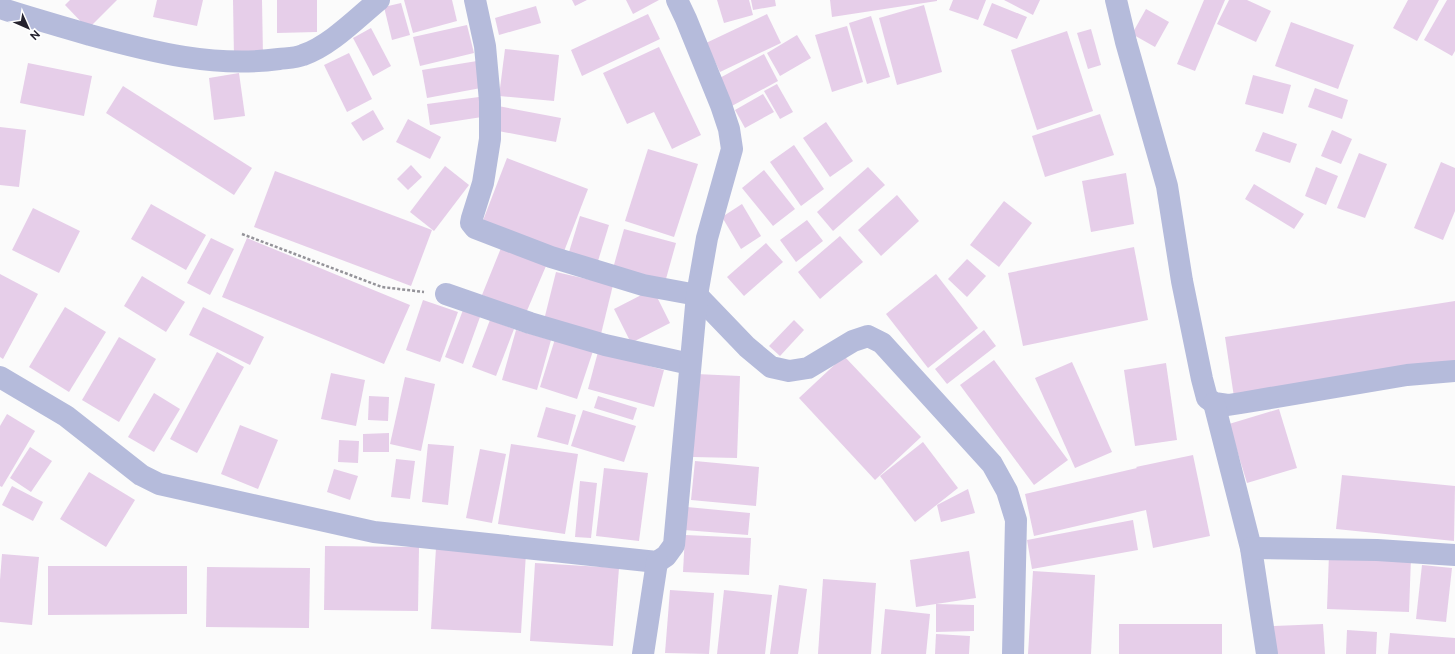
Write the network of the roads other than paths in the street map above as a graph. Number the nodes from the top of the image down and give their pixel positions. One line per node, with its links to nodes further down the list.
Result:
1 (379, 0): 5 (street)
2 (475, 0): 7 (street)
3 (677, 0): 7 (street)
4 (1116, 0): 11 (street)
5 (0, 8)
6 (446, 294): 8 (street)
7 (697, 295): 8 (street); 16 (street)
8 (690, 364): 14 (street)
9 (1455, 371): 11 (street)
10 (0, 377): 14 (street)
11 (1214, 403): 12 (street)
12 (1251, 548): 13 (street); 17 (street)
13 (1455, 555)
14 (657, 562): 15 (street)
15 (643, 654)
16 (1013, 654)
17 (1267, 654)

